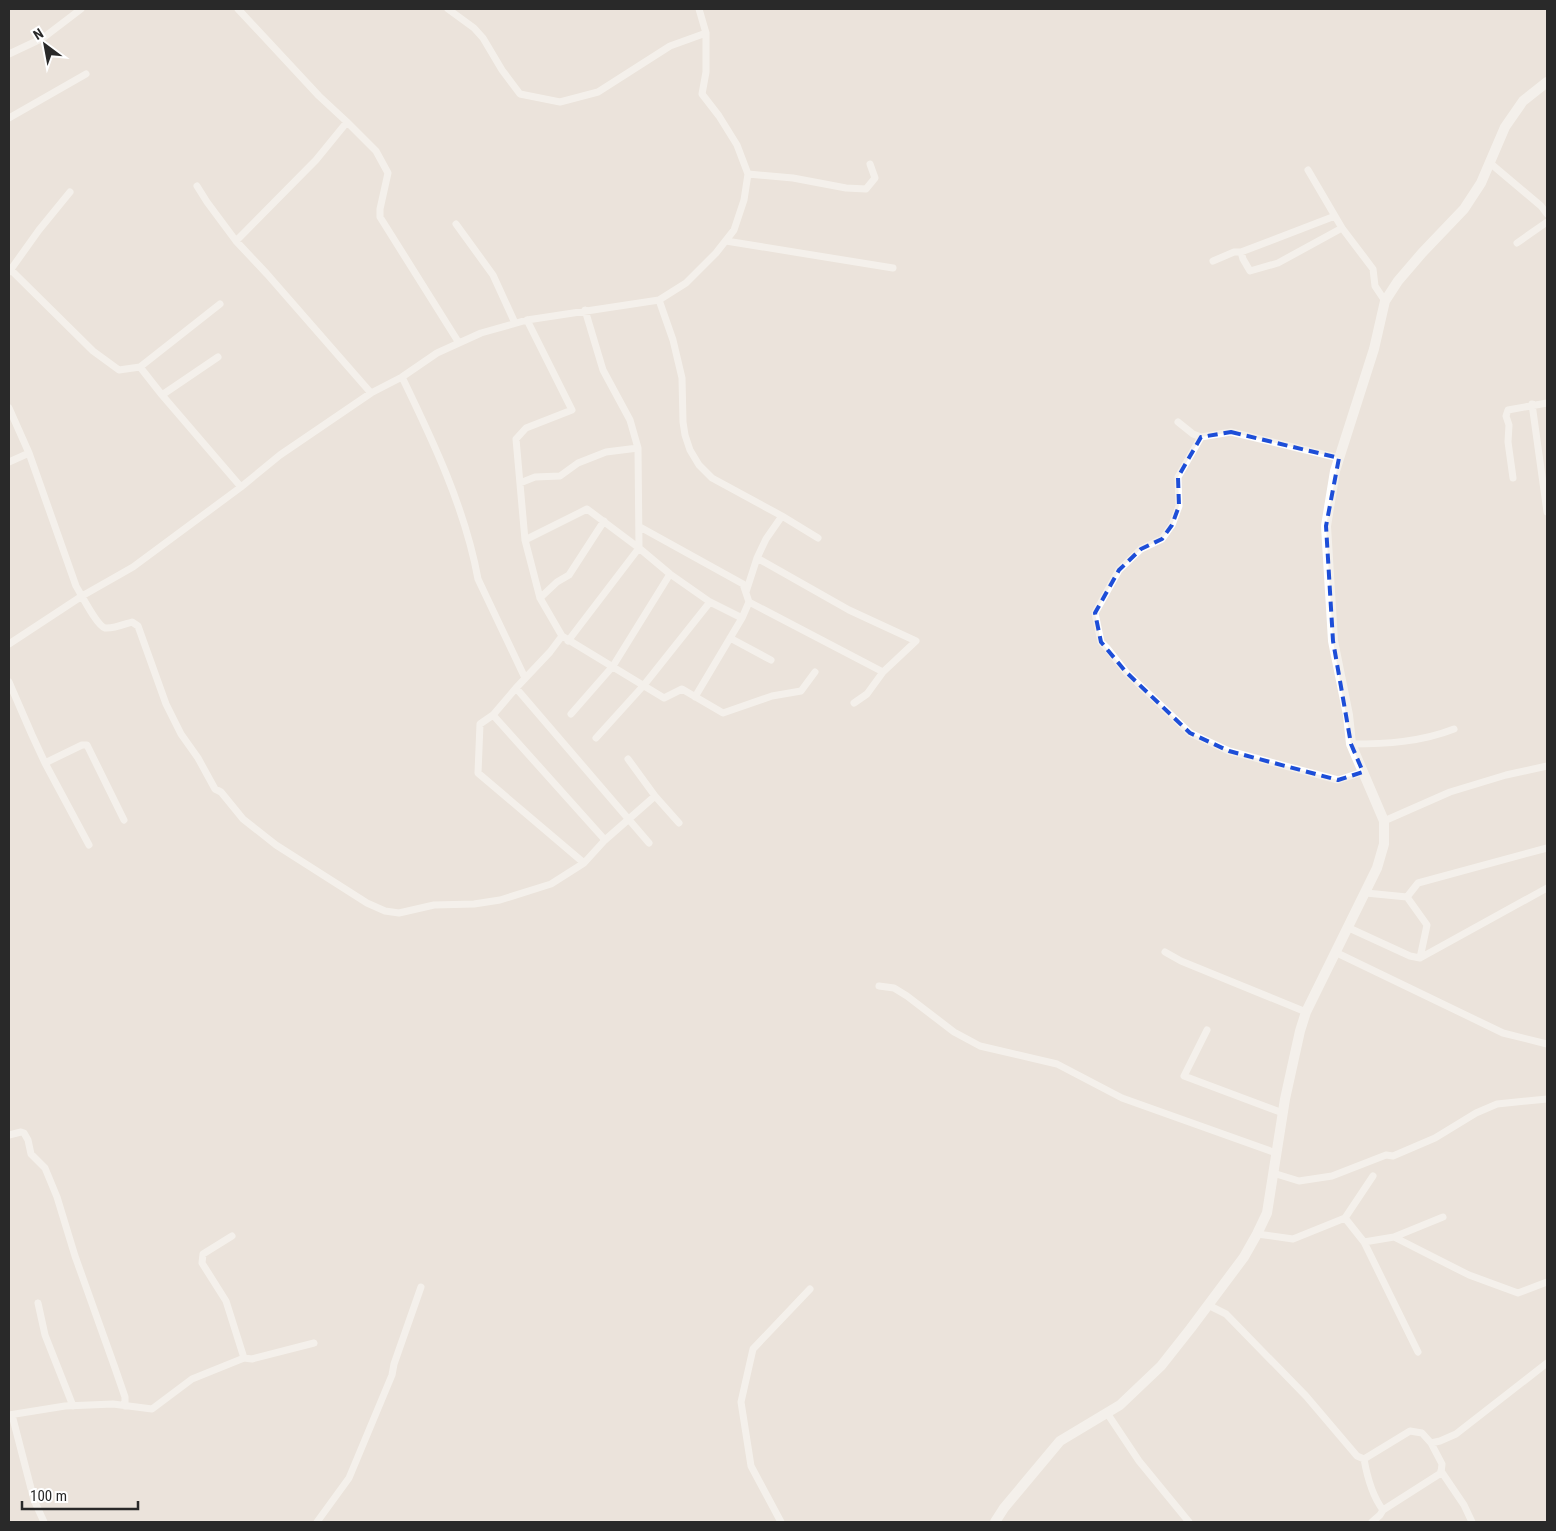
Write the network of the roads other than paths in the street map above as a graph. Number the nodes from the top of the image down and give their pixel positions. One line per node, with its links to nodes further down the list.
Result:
1 (81, 9): 6 (street)
2 (238, 9): 10 (street)
3 (448, 9): 5 (street)
4 (699, 9): 5 (street)
5 (706, 33): 14 (street)
6 (9, 54)
7 (86, 74): 9 (street)
8 (1547, 82): 11 (main road)
9 (9, 118)
10 (347, 122): 22 (street); 35 (street)
11 (1490, 163): 17 (street); 30 (main road)
12 (870, 164): 14 (street)
13 (1308, 170): 18 (street)
14 (748, 174): 23 (street)
15 (197, 186): 22 (street)
16 (70, 192): 28 (street)
17 (1547, 214)
18 (1335, 216): 21 (street); 25 (street)
19 (1547, 222): 24 (street)
20 (456, 224): 34 (street)
21 (1342, 228): 25 (street); 30 (street)
22 (236, 241): 39 (street)
23 (726, 241): 27 (street); 29 (street)
24 (1518, 243)
25 (1241, 252): 26 (street)
26 (1212, 262)
27 (893, 268)
28 (10, 271): 37 (street)
29 (659, 300): 32 (street); 54 (street)
30 (1385, 301): 48 (main road)
31 (220, 304): 37 (street)
32 (585, 310): 33 (street); 46 (street)
33 (528, 320): 34 (street); 51 (street)
34 (515, 323): 35 (street)
35 (459, 343): 38 (street)
36 (218, 357): 40 (street)
37 (140, 367): 40 (street)
38 (402, 376): 39 (street); 75 (street)
39 (371, 393): 52 (street)
40 (162, 396): 52 (street)
41 (1547, 403): 42 (street)
42 (1532, 404): 50 (street); 53 (street)
43 (9, 408): 47 (street)
44 (1178, 422): 45 (street)
45 (1201, 437): 48 (street); 89 (street)
46 (638, 448): 51 (street); 56 (street)
47 (29, 453): 49 (street); 63 (street)
48 (1340, 458): 85 (main road)
49 (9, 462)
50 (1513, 478)
51 (520, 483): 58 (street)
52 (241, 487): 63 (street)
53 (1547, 512)
54 (782, 516): 57 (street); 60 (street)
55 (604, 521): 58 (street); 59 (street); 64 (street)
56 (640, 527): 59 (street); 62 (street)
57 (818, 538)
58 (525, 540): 64 (street)
59 (639, 548): 61 (street); 68 (street)
60 (757, 558): 62 (street); 74 (street)
61 (670, 574): 65 (street); 72 (street)
62 (746, 592): 66 (street)
63 (82, 596): 70 (street); 99 (street)
64 (540, 598): 68 (street)
65 (710, 602): 67 (street); 77 (street)
66 (749, 602): 67 (street); 74 (street)
67 (742, 618): 69 (street)
68 (565, 638): 72 (street); 75 (street)
69 (730, 638): 71 (street); 79 (street)
70 (9, 644)
71 (771, 660)
72 (613, 666): 77 (street); 81 (street)
73 (814, 672): 79 (street)
74 (883, 672): 80 (street)
75 (525, 678): 78 (street)
76 (9, 682): 87 (street)
77 (644, 685): 79 (street); 84 (street)
78 (516, 688): 82 (street); 92 (street)
79 (696, 697)
80 (854, 703)
81 (571, 714)
82 (493, 715): 95 (street); 99 (street)
83 (1454, 729): 85 (street)
84 (596, 738)
85 (1351, 744): 89 (main road)
86 (628, 759): 90 (street)
87 (46, 763): 91 (street); 97 (street)
88 (1547, 766): 93 (street)
89 (1363, 772): 93 (main road)
90 (654, 796): 92 (street); 94 (street)
91 (124, 820)
92 (628, 820): 95 (street); 96 (street)
93 (1384, 821): 101 (main road)
94 (679, 823)
95 (605, 840): 99 (street)
96 (649, 843)
97 (89, 845)
98 (1547, 848): 102 (street)
99 (584, 863)
100 (1547, 888): 106 (street)
101 (1366, 893): 102 (street); 103 (main road)
102 (1407, 896): 106 (street)
103 (1349, 928): 105 (main road); 106 (street)
104 (1165, 952): 108 (street)
105 (1336, 953): 108 (main road); 110 (street)
106 (1420, 958)
107 (879, 986): 114 (street)
108 (1306, 1012): 112 (main road)
109 (1207, 1030): 112 (street)
110 (1547, 1044)
111 (1547, 1099): 115 (street)
112 (1283, 1113): 114 (main road)
113 (9, 1135): 133 (street)
114 (1276, 1153): 115 (main road)
115 (1273, 1173): 119 (main road)
116 (1373, 1176): 118 (street)
117 (1443, 1217): 121 (street)
118 (1345, 1218): 119 (street); 122 (street)
119 (1257, 1234): 127 (main road)
120 (232, 1236): 130 (street)
121 (1394, 1236): 122 (street); 123 (street)
122 (1364, 1242): 129 (street)
123 (1547, 1282)
124 (421, 1287): 141 (street)
125 (810, 1289): 142 (street)
126 (38, 1303): 132 (street)
127 (1208, 1305): 134 (main road); 137 (street)
128 (314, 1344): 130 (street)
129 (1418, 1352)
130 (244, 1358): 133 (street)
131 (1547, 1363): 136 (street)
132 (73, 1406): 133 (street); 135 (street)
133 (124, 1406)
134 (1107, 1413): 143 (main road); 144 (street)
135 (10, 1415): 140 (street)
136 (1431, 1443): 137 (street); 138 (street)
137 (1364, 1459): 139 (street)
138 (1442, 1471): 139 (street); 146 (street)
139 (1383, 1510): 145 (street)
140 (44, 1522)
141 (317, 1522)
142 (781, 1522)
143 (995, 1522)
144 (1189, 1522)
145 (1372, 1522)
146 (1472, 1522)

